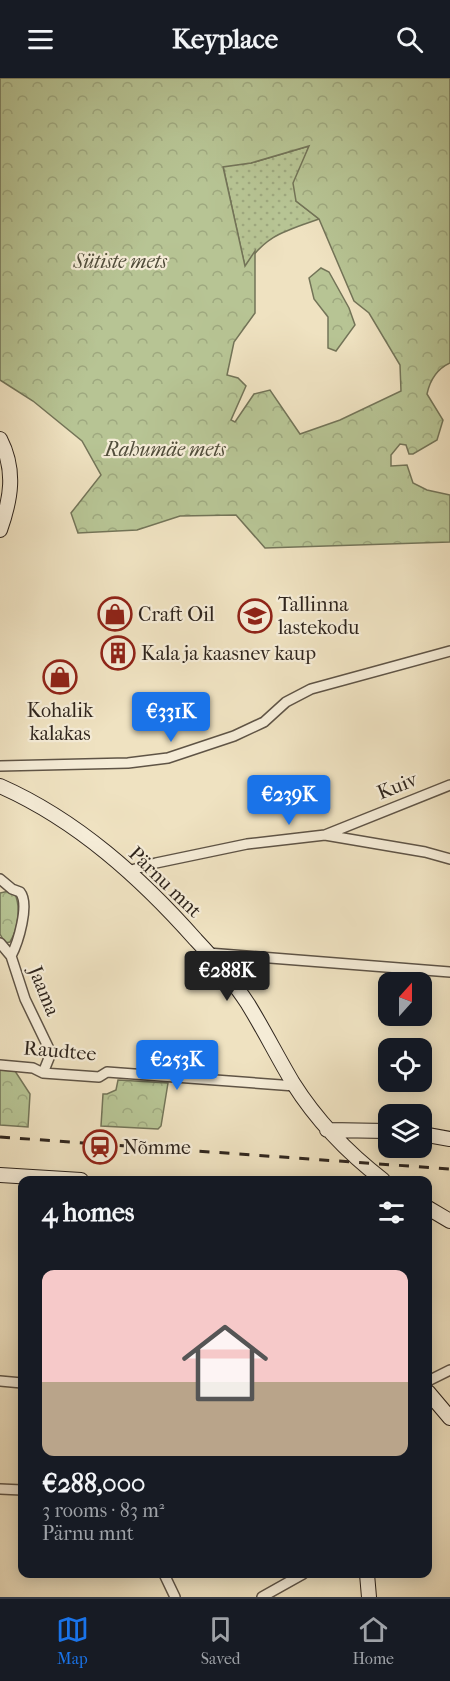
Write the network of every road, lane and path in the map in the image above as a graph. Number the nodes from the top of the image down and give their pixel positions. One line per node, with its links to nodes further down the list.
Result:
1 (0, 440): 2 (main road)
2 (0, 530)
3 (450, 651): 4 (street)
4 (0, 766)
5 (450, 785): 7 (street, Kuiv)
6 (0, 786): 9 (main road, Pärnu mnt)
7 (325, 835): 8 (street); 9 (street)
8 (450, 859)
9 (128, 871): 12 (main road, Pärnu mnt)
10 (0, 879): 13 (street, Jaama)
11 (0, 943): 13 (street, Jaama)
12 (208, 953): 14 (street); 17 (main road, Pärnu mnt)
13 (11, 956): 16 (street, Jaama)
14 (450, 972)
15 (0, 1065): 16 (street, Raudtee)
16 (45, 1069): 17 (street, Raudtee)
17 (295, 1086): 18 (main road, Pärnu mnt)
18 (327, 1130): 19 (main road); 24 (main road, Pärnu mnt)
19 (378, 1131)
20 (432, 1136): 21 (main road)
21 (450, 1139)
22 (0, 1175): 23 (main road)
23 (18, 1176)
24 (379, 1176)
25 (432, 1215): 26 (main road)
26 (450, 1221)
27 (450, 1370): 28 (street)
28 (432, 1379)
29 (0, 1381): 30 (street)
30 (18, 1383)
31 (432, 1397): 32 (main road)
32 (450, 1418)
33 (0, 1489): 34 (street)
34 (18, 1490)
35 (166, 1578): 38 (street)
36 (296, 1578): 39 (street)
37 (367, 1578): 40 (main road)
38 (175, 1597)
39 (262, 1597)
40 (369, 1597)

